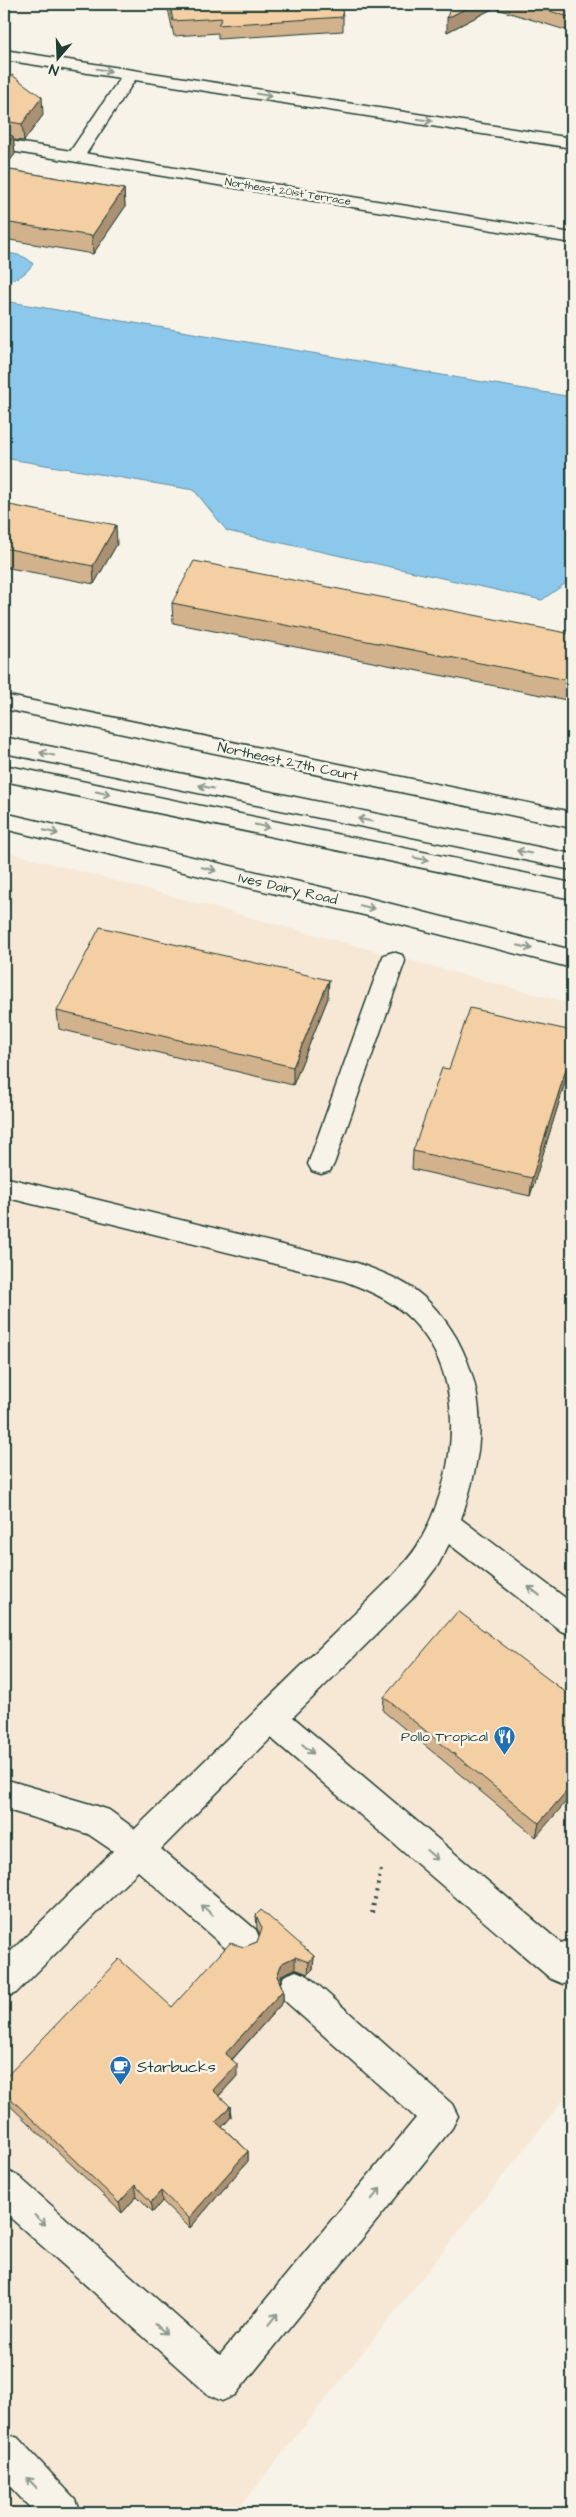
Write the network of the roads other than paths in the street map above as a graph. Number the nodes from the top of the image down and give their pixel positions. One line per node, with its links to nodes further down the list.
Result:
1 (4, 55): 2 (street, one-way to 2)
2 (132, 74): 3 (street, one-way to 3); 5 (street)
3 (572, 143)
4 (4, 145): 5 (street, Northeast 201st Terrace)
5 (76, 156): 6 (street, Northeast 201st Terrace)
6 (572, 238)
7 (4, 702): 10 (street, Northeast 27th Court)
8 (4, 745): 12 (street, one-way to 8)
9 (4, 772): 13 (street, one-way to 13)
10 (572, 820)
11 (4, 821): 14 (street, Ives Dairy Road, one-way to 14)
12 (572, 862)
13 (572, 891)
14 (572, 959)
15 (393, 961): 16 (street)
16 (321, 1164)
17 (4, 1187): 18 (street)
18 (444, 1523): 19 (street, one-way to 18); 20 (street)
19 (572, 1621)
20 (271, 1718): 22 (street); 24 (street, one-way to 24)
21 (4, 1794): 22 (street)
22 (137, 1850): 23 (street, one-way to 22); 25 (street)
23 (244, 1942)
24 (572, 1955)
25 (4, 1981)
26 (296, 1988): 27 (street, one-way to 26)
27 (4, 2188)
28 (4, 2452): 29 (street, one-way to 28)
29 (61, 2513)

